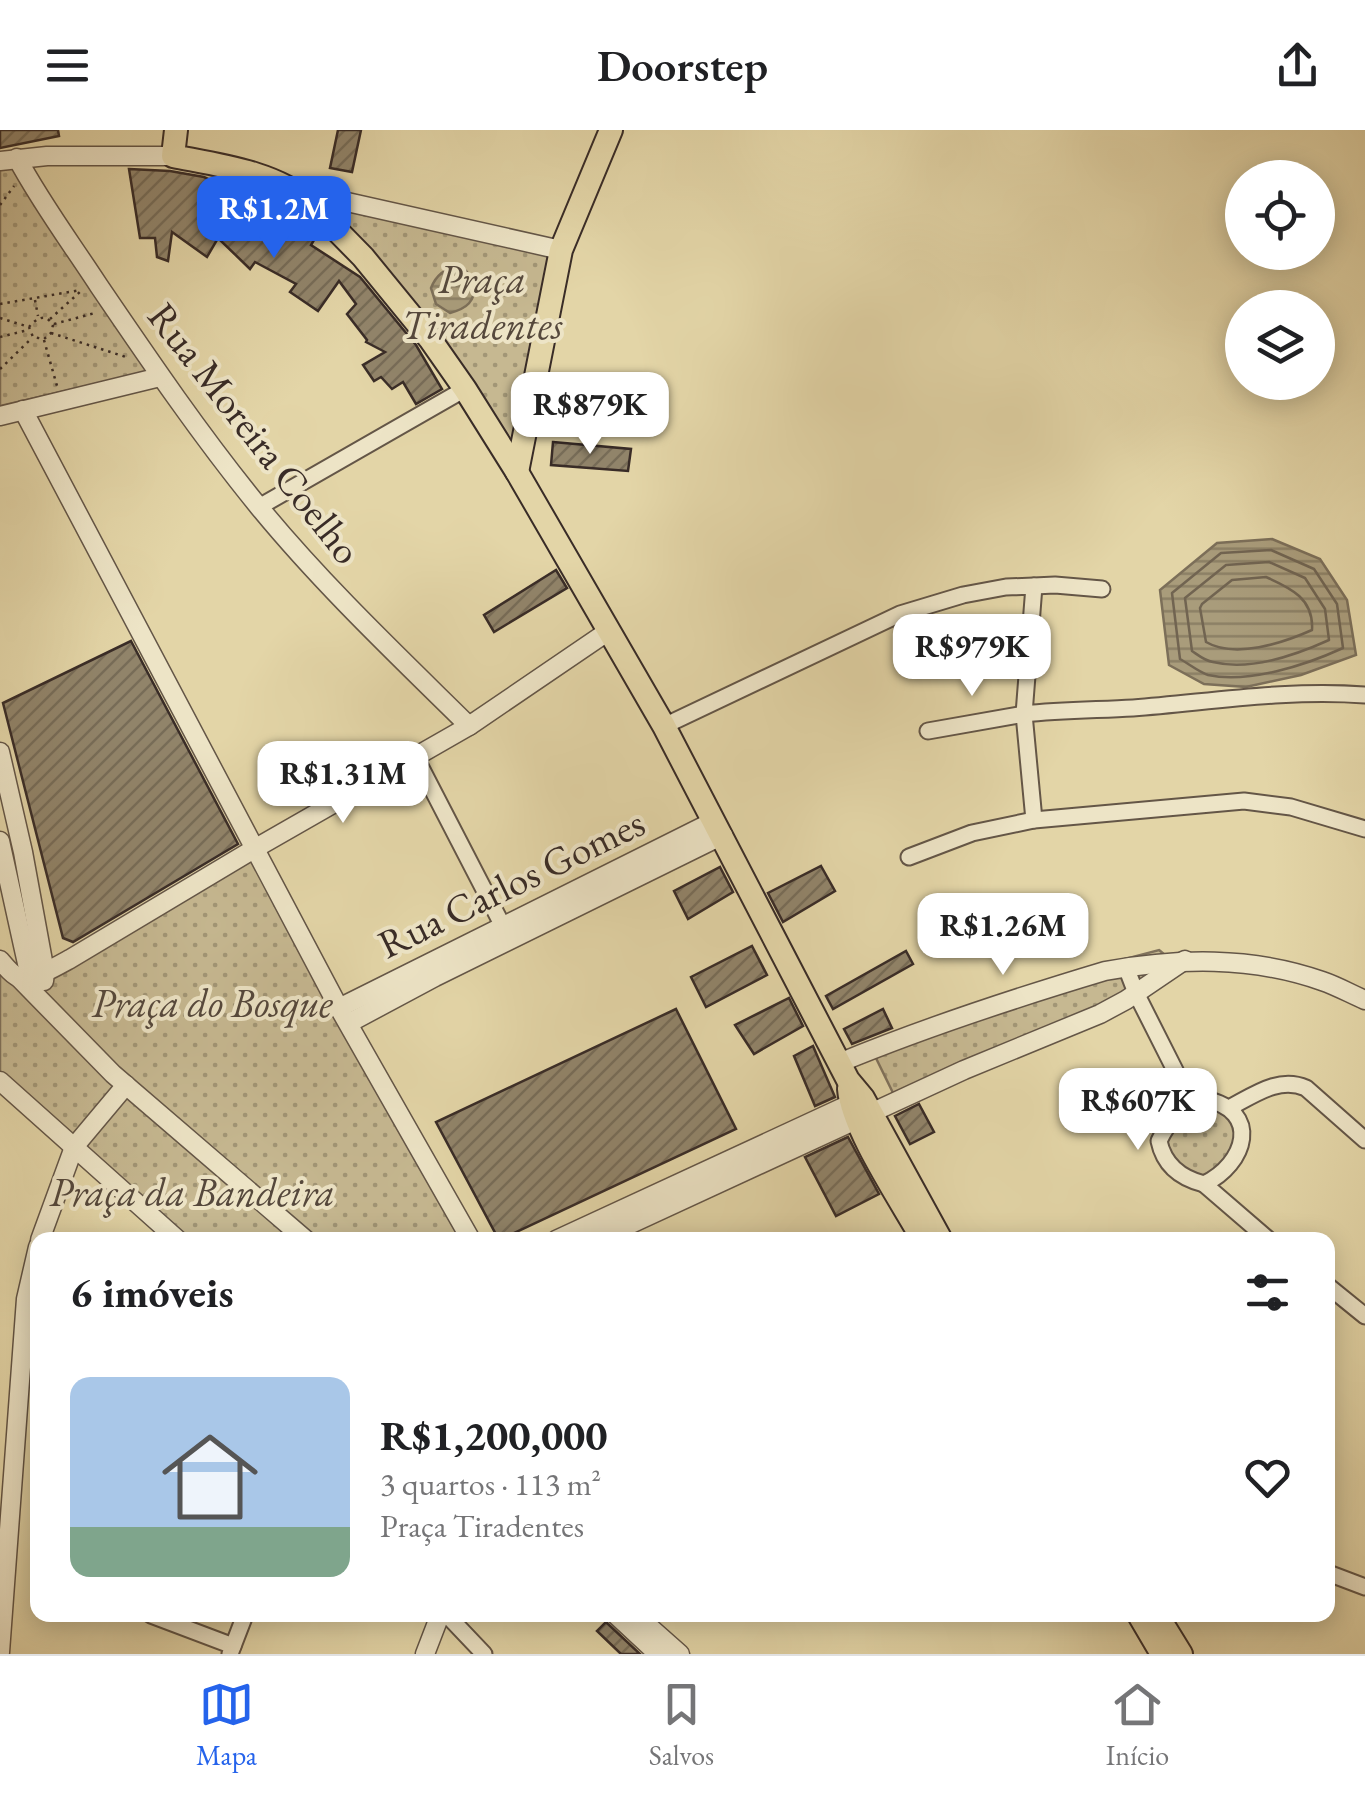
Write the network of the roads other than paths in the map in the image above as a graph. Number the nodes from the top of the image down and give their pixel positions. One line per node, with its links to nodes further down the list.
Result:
1 (176, 130): 3 (main road)
2 (603, 132): 6 (main road)
3 (173, 156): 4 (street); 5 (main road)
4 (14, 164): 7 (street, Rua Moreira Coelho)
5 (296, 191): 6 (street); 8 (main road)
6 (561, 250): 11 (main road)
7 (155, 379): 9 (street); 12 (street, Rua Moreira Coelho)
8 (466, 389): 11 (main road); 12 (street)
9 (23, 410): 10 (street); 27 (street)
10 (0, 416)
11 (517, 472): 15 (main road)
12 (260, 507): 18 (street, Rua Moreira Coelho)
13 (1034, 586): 14 (street); 17 (street); 19 (street)
14 (1102, 590)
15 (610, 630): 18 (street); 19 (main road)
16 (1365, 694): 17 (street)
17 (1024, 714): 20 (street); 23 (street)
18 (469, 726): 22 (street)
19 (664, 726): 24 (main road)
20 (928, 731)
21 (0, 752): 33 (street)
22 (416, 758): 27 (street); 29 (street)
23 (1034, 820): 25 (street); 28 (street)
24 (718, 828): 29 (street, Rua Carlos Gomes); 40 (main road)
25 (1365, 830)
26 (0, 840): 33 (street)
27 (254, 849): 33 (street); 37 (street)
28 (909, 857)
29 (506, 934): 37 (street, Rua Carlos Gomes)
30 (0, 960): 33 (street)
31 (1185, 960): 32 (street); 34 (street); 35 (street)
32 (1126, 967): 34 (street); 40 (street)
33 (31, 976): 36 (street); 36 (street)
34 (1136, 993): 40 (street); 41 (street)
35 (1365, 1000)
36 (43, 1002): 39 (street)
37 (344, 1016): 49 (street)
38 (0, 1081): 44 (street)
39 (126, 1085): 44 (street); 48 (street)
40 (855, 1096): 50 (street); 51 (street); 52 (main road); 53 (main road)
41 (1192, 1104): 42 (street); 45 (street)
42 (1229, 1108): 43 (street); 45 (street)
43 (1365, 1140)
44 (74, 1147): 46 (street); 47 (street)
45 (1204, 1184): 54 (street)
46 (42, 1232)
47 (169, 1232)
48 (297, 1232)
49 (466, 1232)
50 (573, 1232)
51 (610, 1232)
52 (919, 1232)
53 (936, 1232)
54 (1260, 1232)
55 (30, 1281): 70 (street)
56 (1335, 1292): 57 (street)
57 (1365, 1316)
58 (1335, 1577): 59 (street)
59 (1365, 1588)
60 (167, 1622): 68 (street)
61 (242, 1622): 68 (street)
62 (441, 1622): 71 (street)
63 (451, 1622): 72 (street)
64 (626, 1622): 69 (street)
65 (642, 1622): 69 (street)
66 (1143, 1622): 73 (main road)
67 (1161, 1622): 74 (main road)
68 (232, 1650)
69 (665, 1651)
70 (0, 1652)
71 (425, 1654)
72 (484, 1654)
73 (1162, 1654)
74 (1181, 1654)

